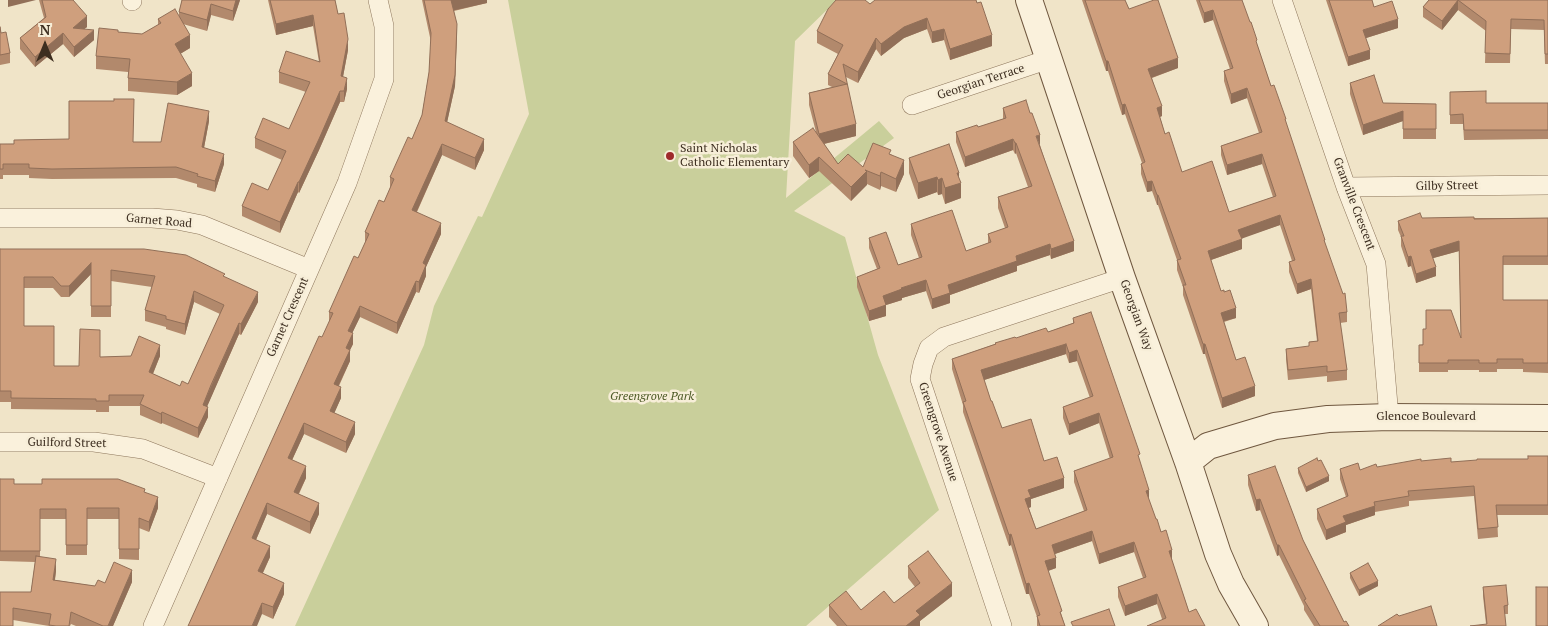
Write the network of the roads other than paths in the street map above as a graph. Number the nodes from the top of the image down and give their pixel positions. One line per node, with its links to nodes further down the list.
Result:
1 (378, 0): 9 (street, Garnet Crescent)
2 (1029, 0): 4 (street, Georgian Way)
3 (1282, 0): 7 (street, Granville Crescent)
4 (1049, 59): 5 (street, Georgian Terrace); 10 (street, Georgian Way)
5 (912, 104)
6 (1548, 185): 7 (street, Gilby Street)
7 (1346, 186): 11 (street, Granville Crescent)
8 (0, 218): 9 (street, Garnet Road)
9 (309, 269): 15 (street, Garnet Crescent)
10 (1122, 278): 14 (street, Georgian Way); 16 (street, Greengrove Avenue)
11 (1389, 417): 12 (street, Glencoe Boulevard); 14 (street, Glencoe Boulevard)
12 (1548, 418)
13 (0, 442): 15 (street, Guilford Street)
14 (1188, 462): 18 (street, Georgian Way)
15 (218, 478): 17 (street, Garnet Crescent)
16 (999, 625)
17 (153, 626)
18 (1254, 626)

